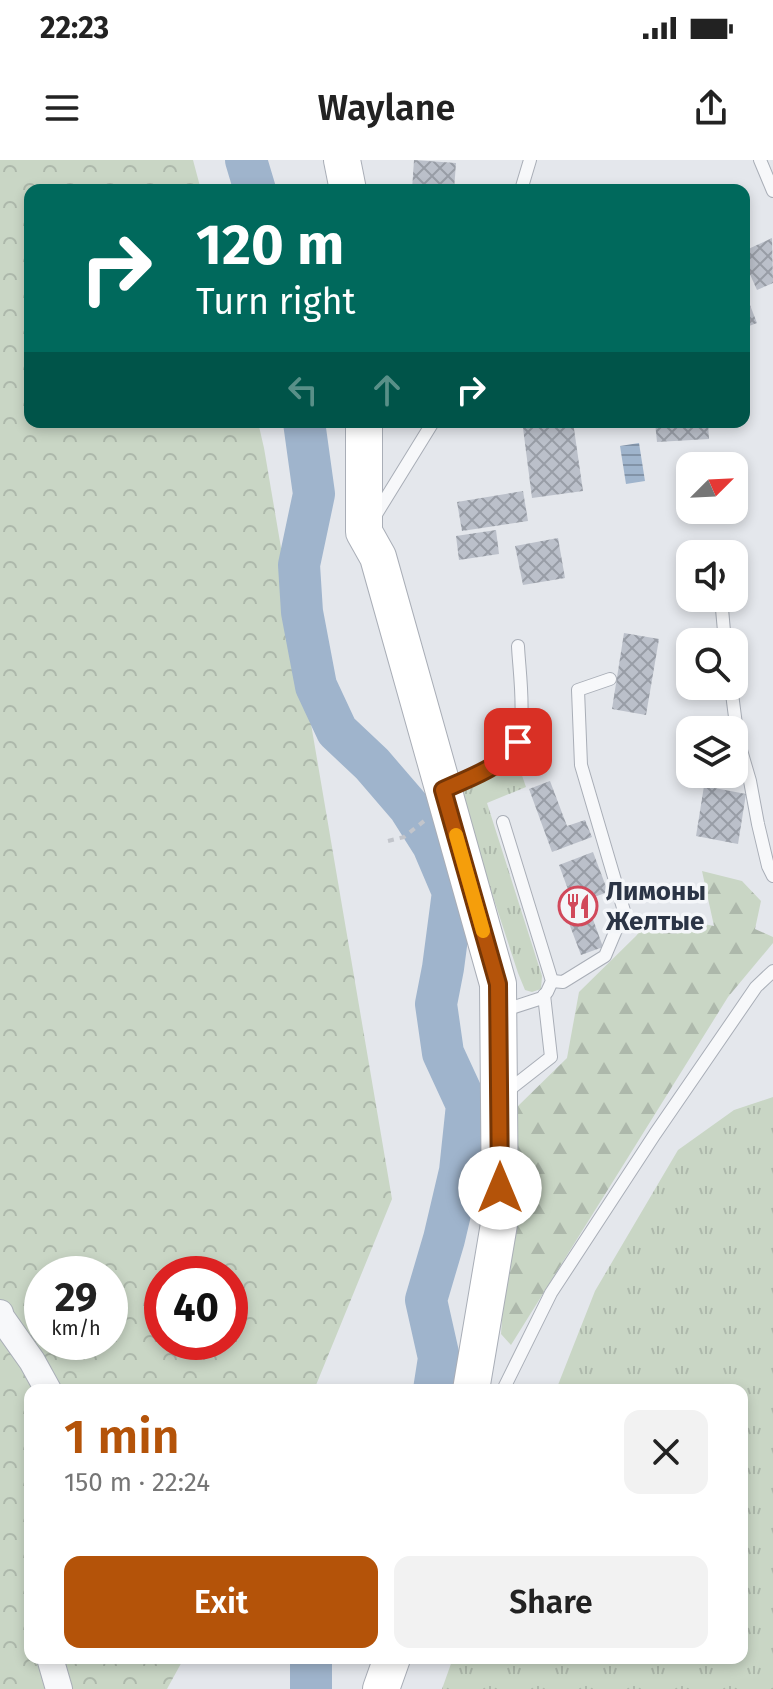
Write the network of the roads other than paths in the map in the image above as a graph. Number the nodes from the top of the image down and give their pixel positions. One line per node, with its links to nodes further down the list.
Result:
1 (342, 160): 4 (street)
2 (530, 160): 5 (lane)
3 (760, 160): 6 (lane)
4 (347, 184)
5 (523, 184)
6 (773, 191)
7 (364, 428): 9 (street)
8 (429, 428): 9 (lane)
9 (364, 532): 13 (street)
10 (518, 646): 13 (lane)
11 (610, 679): 17 (lane)
12 (733, 700): 15 (lane)
13 (437, 803): 19 (street)
14 (503, 822): 17 (lane)
15 (773, 876)
16 (773, 971): 24 (lane)
17 (552, 981): 18 (lane)
18 (544, 995): 19 (lane); 20 (lane)
19 (498, 1013): 20 (street)
20 (499, 1097): 23 (street)
21 (0, 1313): 22 (street)
22 (45, 1384)
23 (472, 1384)
24 (506, 1384)
25 (52, 1664): 27 (street)
26 (390, 1664): 28 (street)
27 (59, 1689)
28 (381, 1689)

